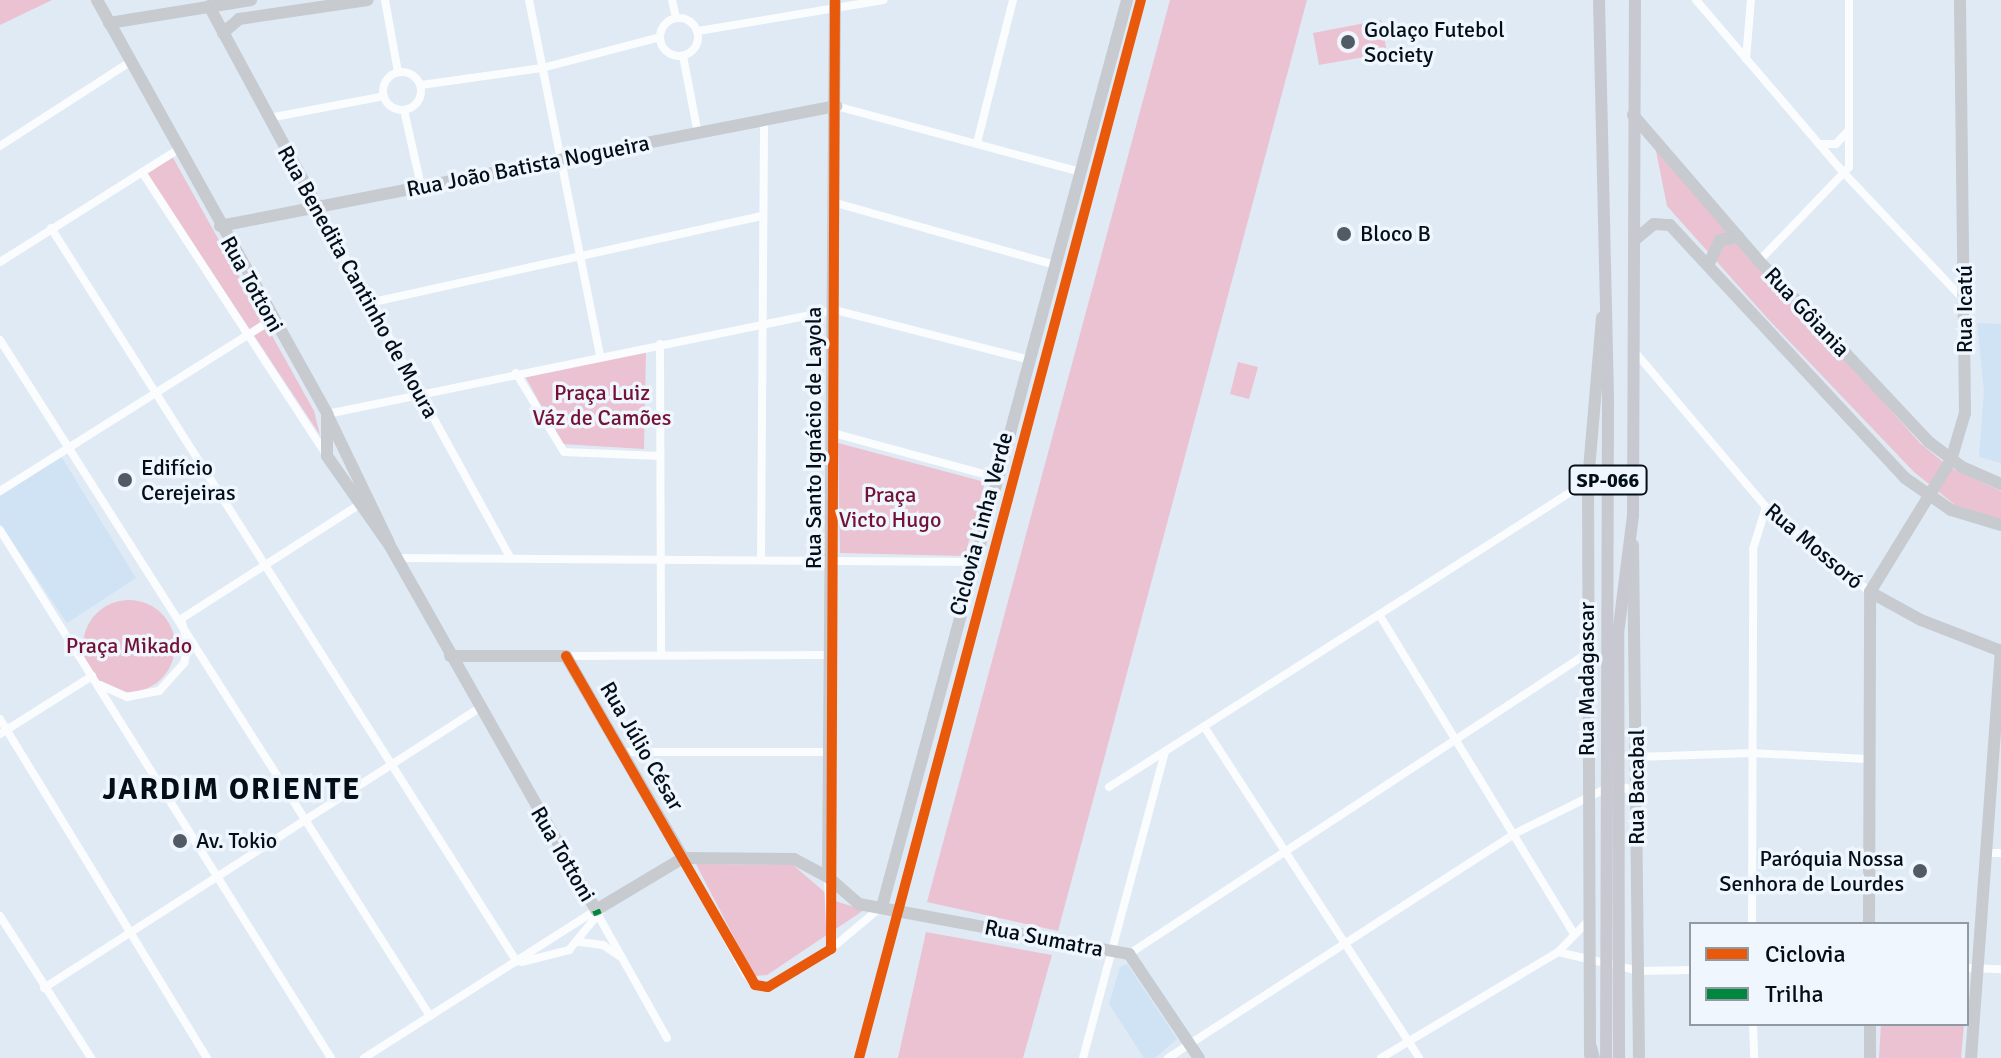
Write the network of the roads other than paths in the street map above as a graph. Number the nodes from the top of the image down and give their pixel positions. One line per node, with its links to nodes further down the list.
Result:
1 (97, 0): 20 (street, Rua Tottoni)
2 (248, 0): 17 (street); 18 (street)
3 (368, 0): 18 (street)
4 (385, 0): 28 (street)
5 (529, 0): 27 (street)
6 (672, 0): 19 (street)
7 (883, 0): 16 (street)
8 (1013, 0): 38 (street)
9 (1127, 0): 44 (street)
10 (1599, 0): 60 (main road, SP-066)
11 (1635, 0): 33 (main road, SP-066)
12 (1696, 0): 25 (street)
13 (1751, 0): 25 (street)
14 (1849, 0): 36 (street)
15 (1960, 0): 59 (street, Rua Icatú)
16 (835, 4): 21 (street); 31 (street, Rua Santo Ignácio de Layola)
17 (209, 6): 20 (street); 22 (street, Rua Benedita Cantinho de Moura)
18 (247, 17): 22 (street)
19 (676, 18): 21 (street); 23 (street)
20 (109, 23): 26 (street, Rua Tottoni)
21 (698, 31): 24 (street)
22 (223, 33): 34 (street, Rua Benedita Cantinho de Moura)
23 (660, 37): 24 (street); 27 (street)
24 (683, 56): 37 (street)
25 (1746, 59): 39 (street)
26 (130, 62): 40 (street); 41 (street, Rua Tottoni)
27 (542, 68): 29 (street); 42 (street)
28 (398, 72): 29 (street); 30 (street)
29 (421, 85): 32 (street)
30 (384, 96): 32 (street); 34 (street)
31 (836, 106): 35 (street, Rua João Batista Nogueira); 38 (street); 47 (street, Rua Santo Ignácio de Layola)
32 (404, 110): 46 (street)
33 (1633, 115): 52 (street, Rua Gôiania); 53 (main road, SP-066)
34 (269, 118): 48 (street, Rua Benedita Cantinho de Moura)
35 (764, 122): 37 (street, Rua João Batista Nogueira); 49 (street)
36 (1848, 131): 39 (street); 45 (street)
37 (698, 134): 42 (street, Rua João Batista Nogueira)
38 (977, 143): 44 (street)
39 (1818, 143): 45 (street)
40 (0, 146)
41 (177, 150): 43 (street); 50 (street, Rua Tottoni)
42 (560, 160): 46 (street, Rua João Batista Nogueira); 54 (street)
43 (142, 172): 51 (street); 65 (street, Rua Tottoni)
44 (1081, 172): 57 (street)
45 (1844, 173): 55 (street); 59 (street)
46 (421, 186): 48 (street, Rua João Batista Nogueira)
47 (836, 203): 57 (street); 62 (street, Rua Santo Ignácio de Layola)
48 (318, 208): 50 (street, Rua João Batista Nogueira); 61 (street, Rua Benedita Cantinho de Moura)
49 (761, 216): 54 (street); 64 (street)
50 (220, 226): 63 (street, Rua Tottoni)
51 (51, 228): 56 (street); 72 (street)
52 (1739, 237): 55 (street, Rua Gôiania); 58 (street)
53 (1636, 239): 58 (street, Rua Gôiania); 68 (main road, SP-066)
54 (578, 257): 61 (street); 69 (street)
55 (1759, 261): 81 (street, Rua Gôiania)
56 (0, 262)
57 (1055, 265): 70 (street)
58 (1708, 265): 86 (street, Rua Gôiania)
59 (1965, 300): 81 (street, Rua Icatú)
60 (1604, 301): 74 (main road, SP-066); 83 (street, Rua Madagascar)
61 (369, 303): 73 (street, Rua Benedita Cantinho de Moura)
62 (835, 310): 64 (street); 70 (street); 77 (street, Rua Santo Ignácio de Layola)
63 (272, 320): 65 (street); 76 (street, Rua Tottoni)
64 (760, 322): 67 (street); 96 (street)
65 (247, 334): 72 (street); 79 (street, Rua Tottoni)
66 (0, 340): 78 (street)
67 (660, 344): 69 (street); 80 (street)
68 (1635, 352): 75 (main road, SP-066); 89 (street, Rua Mossoró)
69 (600, 356): 71 (street)
70 (1030, 360): 82 (street)
71 (516, 373): 73 (street); 80 (street)
72 (155, 393): 78 (street); 99 (street)
73 (419, 393): 76 (street); 94 (street, Rua Benedita Cantinho de Moura)
74 (1608, 402): 75 (main road); 123 (main road, SP-066)
75 (1635, 402): 90 (main road, SP-066)
76 (327, 414): 79 (street); 87 (street, Rua Tottoni)
77 (833, 433): 82 (street); 97 (street, Rua Santo Ignácio de Layola)
78 (70, 449): 85 (street); 102 (street)
79 (327, 456): 88 (street, Rua Tottoni)
80 (660, 456): 95 (street)
81 (1951, 460): 84 (street, Rua Gôiania); 86 (street, Rua Icatú)
82 (999, 478): 98 (street)
83 (1588, 481): 101 (street); 105 (street, Rua Madagascar)
84 (2001, 484)
85 (0, 491)
86 (1927, 496): 91 (street, Rua Gôiania); 100 (street, Rua Icatú)
87 (370, 497): 88 (street); 93 (street, Rua Tottoni)
88 (358, 505): 93 (street, Rua Tottoni); 99 (street)
89 (1766, 507): 100 (street, Rua Mossoró); 117 (street)
90 (1633, 516): 119 (street, Rua Bacabal); 123 (main road, SP-066)
91 (2001, 525)
92 (0, 530): 109 (street)
93 (393, 552): 94 (street); 107 (street, Rua Tottoni)
94 (509, 556): 95 (street)
95 (661, 558): 96 (street); 104 (street)
96 (761, 558): 97 (street)
97 (833, 559): 98 (street); 106 (street, Rua Santo Ignácio de Layola)
98 (977, 562): 135 (street)
99 (266, 565): 102 (street); 121 (street)
100 (1870, 592): 103 (street, Rua Mossoró); 120 (street)
101 (1380, 616): 112 (street); 114 (street)
102 (181, 619): 109 (street); 127 (street)
103 (2001, 651): 125 (street)
104 (661, 652): 106 (street); 108 (street)
105 (1586, 654): 114 (street); 124 (street, Rua Madagascar)
106 (832, 655): 116 (street, Rua Santo Ignácio de Layola)
107 (450, 656): 108 (street); 110 (street, Rua Tottoni)
108 (566, 656): 115 (street, Rua Júlio César)
109 (95, 680): 113 (street); 133 (street)
110 (478, 709): 121 (street); 136 (street, Rua Tottoni)
111 (0, 719): 113 (street)
112 (1205, 728): 118 (street); 129 (street)
113 (3, 732): 142 (street)
114 (1453, 741): 128 (street); 129 (street)
115 (625, 752): 116 (street); 132 (street, Rua Júlio César)
116 (830, 752): 134 (street, Rua Santo Ignácio de Layola)
117 (1752, 753): 119 (street); 120 (street); 139 (street)
118 (1165, 754): 122 (street); 148 (street)
119 (1637, 757): 126 (street, Rua Bacabal)
120 (1867, 759): 140 (street)
121 (389, 766): 127 (street); 155 (street)
122 (1109, 787)
123 (1613, 788): 124 (street); 126 (street); 154 (main road, SP-066)
124 (1588, 794): 128 (street); 138 (street, Rua Madagascar)
125 (1995, 798): 130 (street)
126 (1638, 799): 144 (street, Rua Bacabal)
127 (305, 820): 133 (street); 161 (street)
128 (1516, 833): 141 (street); 146 (street)
129 (1286, 850): 146 (street); 151 (street)
130 (1986, 853): 131 (street); 156 (street)
131 (2001, 853)
132 (683, 858): 134 (street, Rua Sumatra); 136 (street); 147 (street)
133 (217, 876): 142 (street); 170 (street)
134 (828, 877): 135 (street, Rua Sumatra); 147 (street)
135 (882, 907): 147 (street); 148 (street, Rua Sumatra)
136 (600, 910): 143 (street); 145 (street); 153 (street, Rua Tottoni)
137 (0, 916): 160 (street)
138 (1592, 917): 141 (street); 152 (street, Rua Madagascar)
139 (1752, 922)
140 (1869, 922)
141 (1573, 932): 149 (street)
142 (128, 934): 160 (street); 169 (street)
143 (555, 937): 150 (street); 155 (street)
144 (1639, 939): 154 (street); 159 (street, Rua Bacabal)
145 (578, 942): 150 (street); 153 (street)
146 (1343, 944): 165 (street); 166 (street)
147 (831, 949)
148 (1110, 951): 151 (street, Rua Sumatra); 172 (street)
149 (1558, 952): 152 (street); 165 (street)
150 (560, 953): 155 (street)
151 (1129, 954): 166 (street, Rua Sumatra)
152 (1592, 956): 154 (street); 167 (street, Rua Madagascar)
153 (625, 960): 164 (street, Rua Tottoni)
154 (1614, 960): 159 (street); 177 (main road, SP-066); 178 (main road, SP-066)
155 (517, 962): 161 (street)
156 (1973, 968): 157 (street); 182 (street)
157 (2001, 969)
158 (1689, 970): 159 (street)
159 (1639, 971): 179 (street, Rua Bacabal)
160 (44, 988): 168 (street)
161 (430, 1016): 171 (street)
162 (1753, 1026): 180 (street)
163 (1870, 1026): 181 (street)
164 (667, 1038)
165 (1408, 1040): 175 (street); 176 (street)
166 (1190, 1043): 173 (street); 174 (street, Rua Sumatra)
167 (1592, 1054)
168 (91, 1058)
169 (207, 1058)
170 (331, 1058)
171 (364, 1058)
172 (1083, 1058)
173 (1168, 1058)
174 (1199, 1058)
175 (1381, 1058)
176 (1419, 1058)
177 (1606, 1058)
178 (1619, 1058)
179 (1639, 1058)
180 (1754, 1058)
181 (1870, 1058)
182 (1971, 1058)

